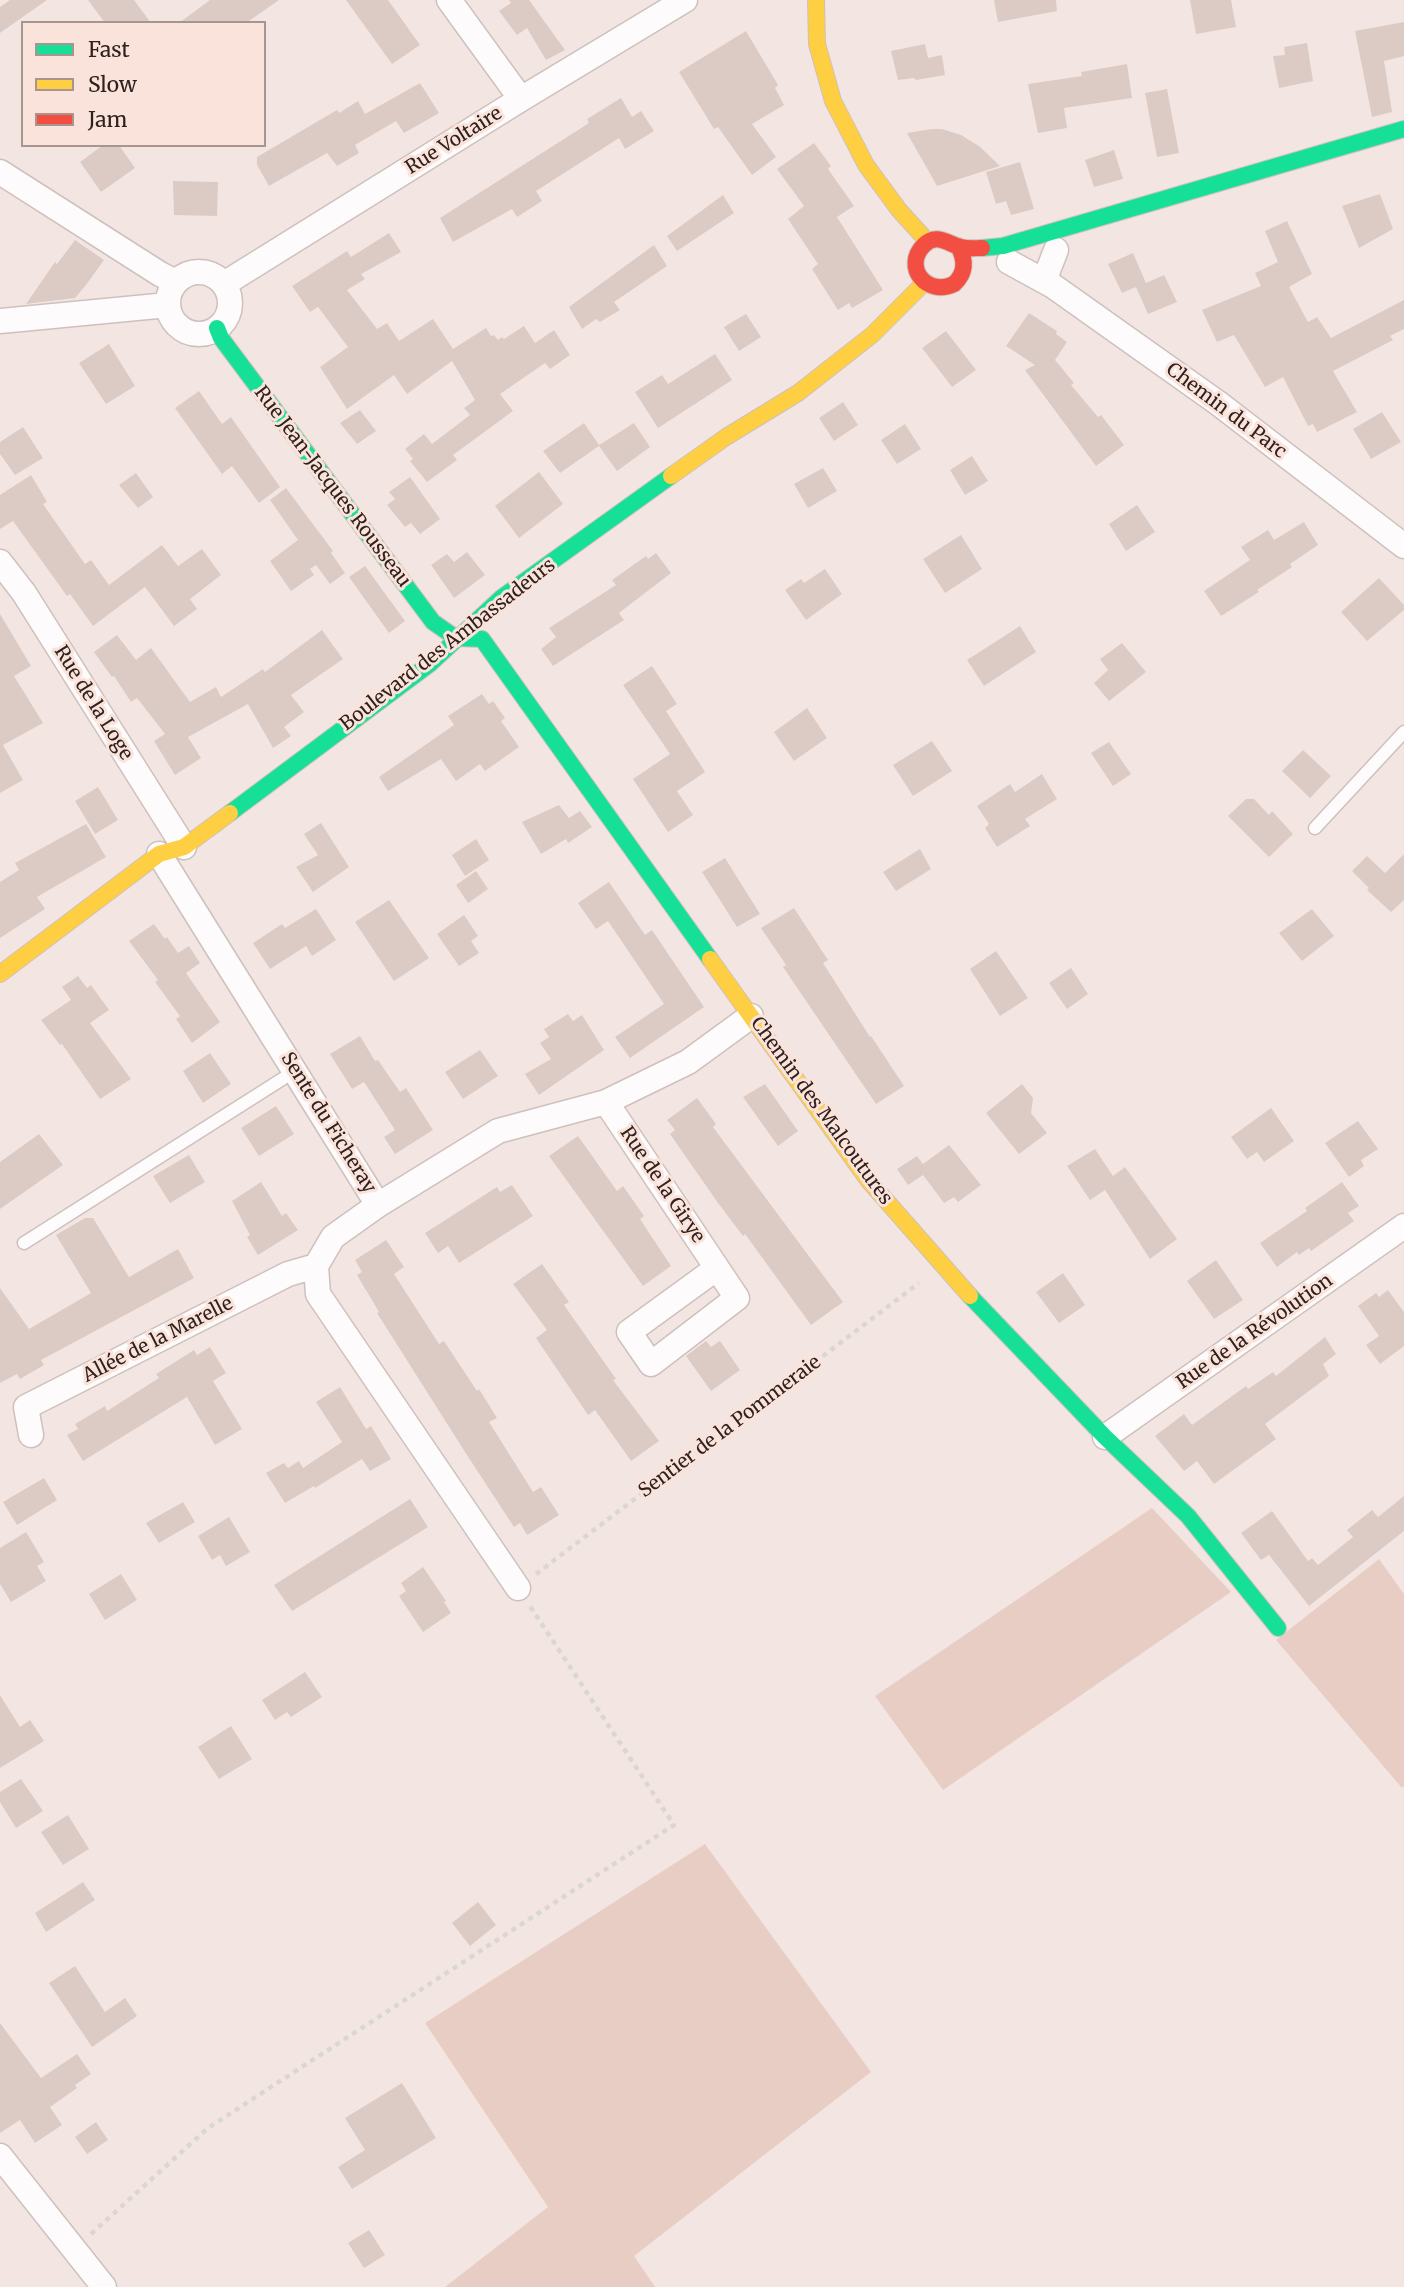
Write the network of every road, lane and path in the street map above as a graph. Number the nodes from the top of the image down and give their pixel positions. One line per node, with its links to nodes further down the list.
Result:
1 (449, 0): 4 (street)
2 (685, 0): 4 (street, Rue Voltaire)
3 (816, 0): 7 (street)
4 (521, 99): 14 (street, Rue Voltaire)
5 (1404, 129): 8 (street)
6 (0, 172): 15 (street)
7 (928, 242): 8 (street); 13 (street)
8 (958, 246): 11 (street)
9 (1062, 248): 10 (street); 12 (street)
10 (993, 265): 11 (street); 12 (street, Chemin du Parc)
11 (964, 272): 13 (street)
12 (1044, 281): 18 (street, Chemin du Parc)
13 (924, 283): 20 (street, Boulevard des Ambassadeurs)
14 (224, 284): 15 (street); 17 (street)
15 (172, 293): 16 (street); 17 (street)
16 (0, 321)
17 (217, 328): 20 (street, Rue Jean-Jacques Rousseau)
18 (1404, 546)
19 (0, 562): 23 (street, Rue de la Loge)
20 (456, 638): 23 (street, Boulevard des Ambassadeurs); 26 (street, Chemin des Malcoutures)
21 (1404, 732): 22 (lane)
22 (1315, 828)
23 (184, 847): 24 (street, Boulevard des Ambassadeurs)
24 (159, 854): 25 (street, Boulevard des Ambassadeurs); 27 (street, Sente du Ficheray)
25 (0, 974)
26 (751, 1016): 28 (street); 33 (street, Chemin des Malcoutures)
27 (295, 1071): 29 (street, Sente du Ficheray); 31 (lane)
28 (606, 1102): 29 (street); 34 (street, Rue de la Girye)
29 (379, 1205): 32 (street, Sente du Ficheray)
30 (1404, 1226): 36 (street, Rue de la Révolution)
31 (24, 1242)
32 (316, 1266): 35 (street, Allée de la Marelle); 37 (street)
33 (942, 1266): 36 (street, Chemin des Malcoutures); 37 (path, Sentier de la Pommeraie)
34 (717, 1268)
35 (31, 1434)
36 (1105, 1437): 38 (street, Chemin des Malcoutures)
37 (518, 1588): 40 (path)
38 (1278, 1628)
39 (0, 2156): 40 (street)
40 (74, 2249): 41 (street)
41 (104, 2287)

